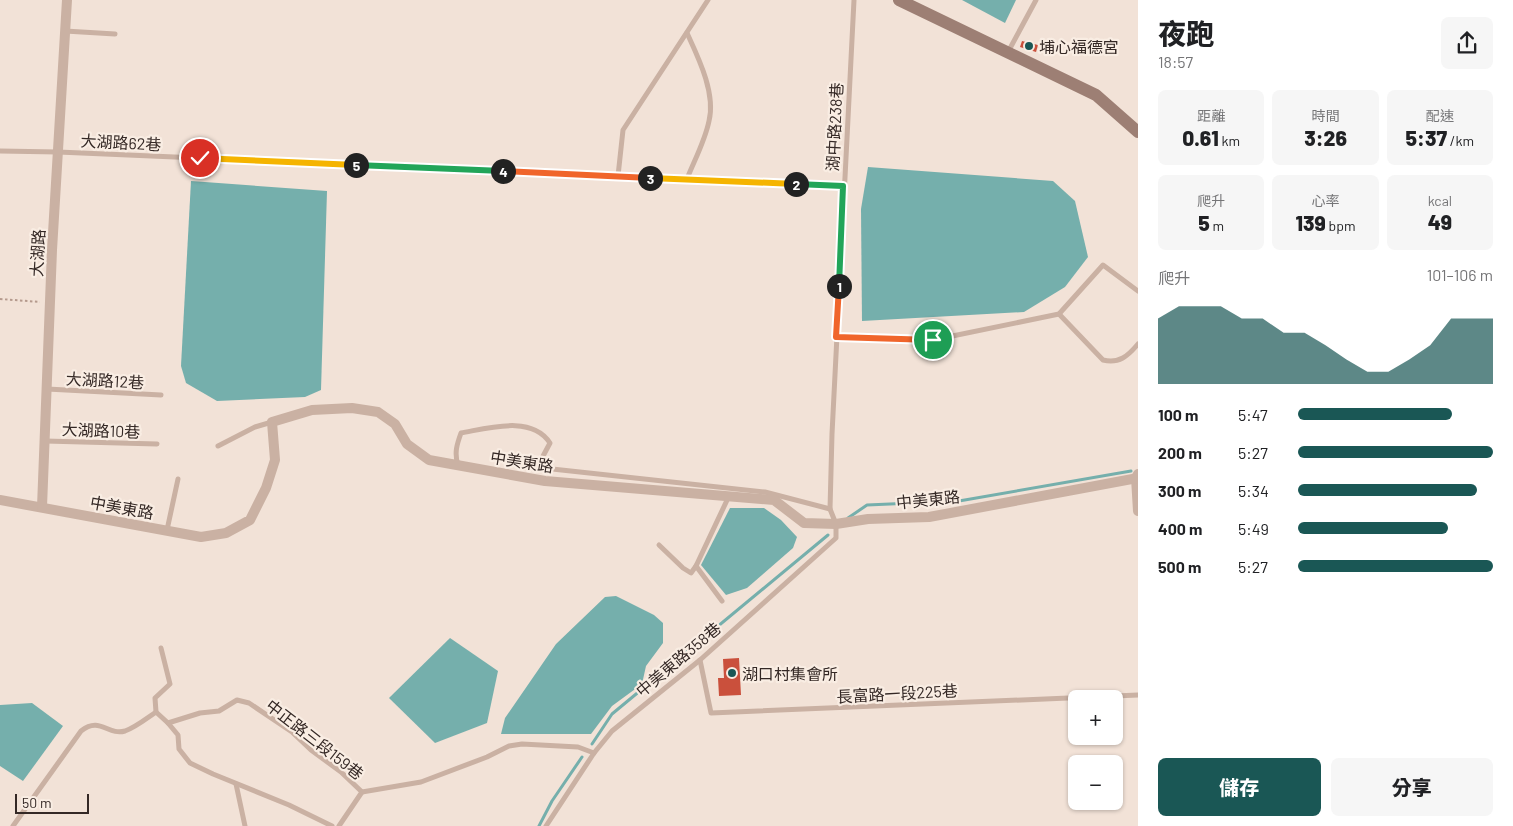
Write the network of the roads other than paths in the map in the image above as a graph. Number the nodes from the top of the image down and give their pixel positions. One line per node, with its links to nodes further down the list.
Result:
1 (66, 0): 6 (street, 大湖路)
2 (708, 0): 7 (lane)
3 (854, 0): 15 (lane, 湖中路238巷)
4 (899, 0): 9 (street)
5 (1036, 0): 9 (lane)
6 (65, 31): 8 (lane); 12 (street, 大湖路)
7 (686, 33): 13 (lane); 14 (lane)
8 (115, 34)
9 (1008, 52): 10 (street)
10 (1138, 132)
11 (0, 151): 12 (lane, 大湖路62巷)
12 (58, 152): 13 (lane, 大湖路62巷); 20 (street, 大湖路)
13 (618, 176): 14 (lane, 大湖路62巷)
14 (687, 179): 15 (lane, 大湖路62巷)
15 (843, 186): 18 (lane, 湖中路238巷)
16 (1138, 291): 17 (lane)
17 (1058, 314): 18 (lane); 19 (lane)
18 (836, 337): 32 (lane, 湖中路238巷)
19 (1138, 344)
20 (47, 389): 21 (lane, 大湖路12巷); 23 (street, 大湖路)
21 (161, 395)
22 (272, 422): 25 (lane); 26 (street, 中美東路); 35 (street, 中美東路)
23 (45, 441): 24 (lane, 大湖路10巷); 31 (street, 大湖路)
24 (157, 444)
25 (218, 446)
26 (458, 466): 29 (street, 中美東路); 32 (lane)
27 (1137, 476): 33 (street); 34 (street, 中美東路)
28 (178, 479): 35 (lane)
29 (729, 496): 34 (street, 中美東路); 37 (lane)
30 (0, 500): 31 (street, 中美東路)
31 (42, 507): 35 (street, 中美東路)
32 (830, 509): 34 (lane, 湖中路238巷)
33 (1138, 511)
34 (836, 524): 40 (lane, 中美東路358巷)
35 (167, 530)
36 (659, 545): 37 (lane)
37 (696, 566): 38 (lane)
38 (722, 600)
39 (161, 648): 42 (lane)
40 (700, 660): 41 (lane, 長富路一段225巷); 44 (lane, 中美東路358巷)
41 (1138, 694)
42 (156, 712): 43 (lane); 47 (lane)
43 (168, 723): 45 (lane); 46 (lane, 中正路三段159巷)
44 (594, 753): 46 (lane, 中正路三段159巷); 51 (lane, 中美東路358巷)
45 (236, 784): 48 (lane); 49 (lane)
46 (362, 792): 50 (lane, 中正路三段159巷)
47 (13, 826)
48 (245, 826)
49 (332, 826)
50 (339, 826)
51 (546, 826)

